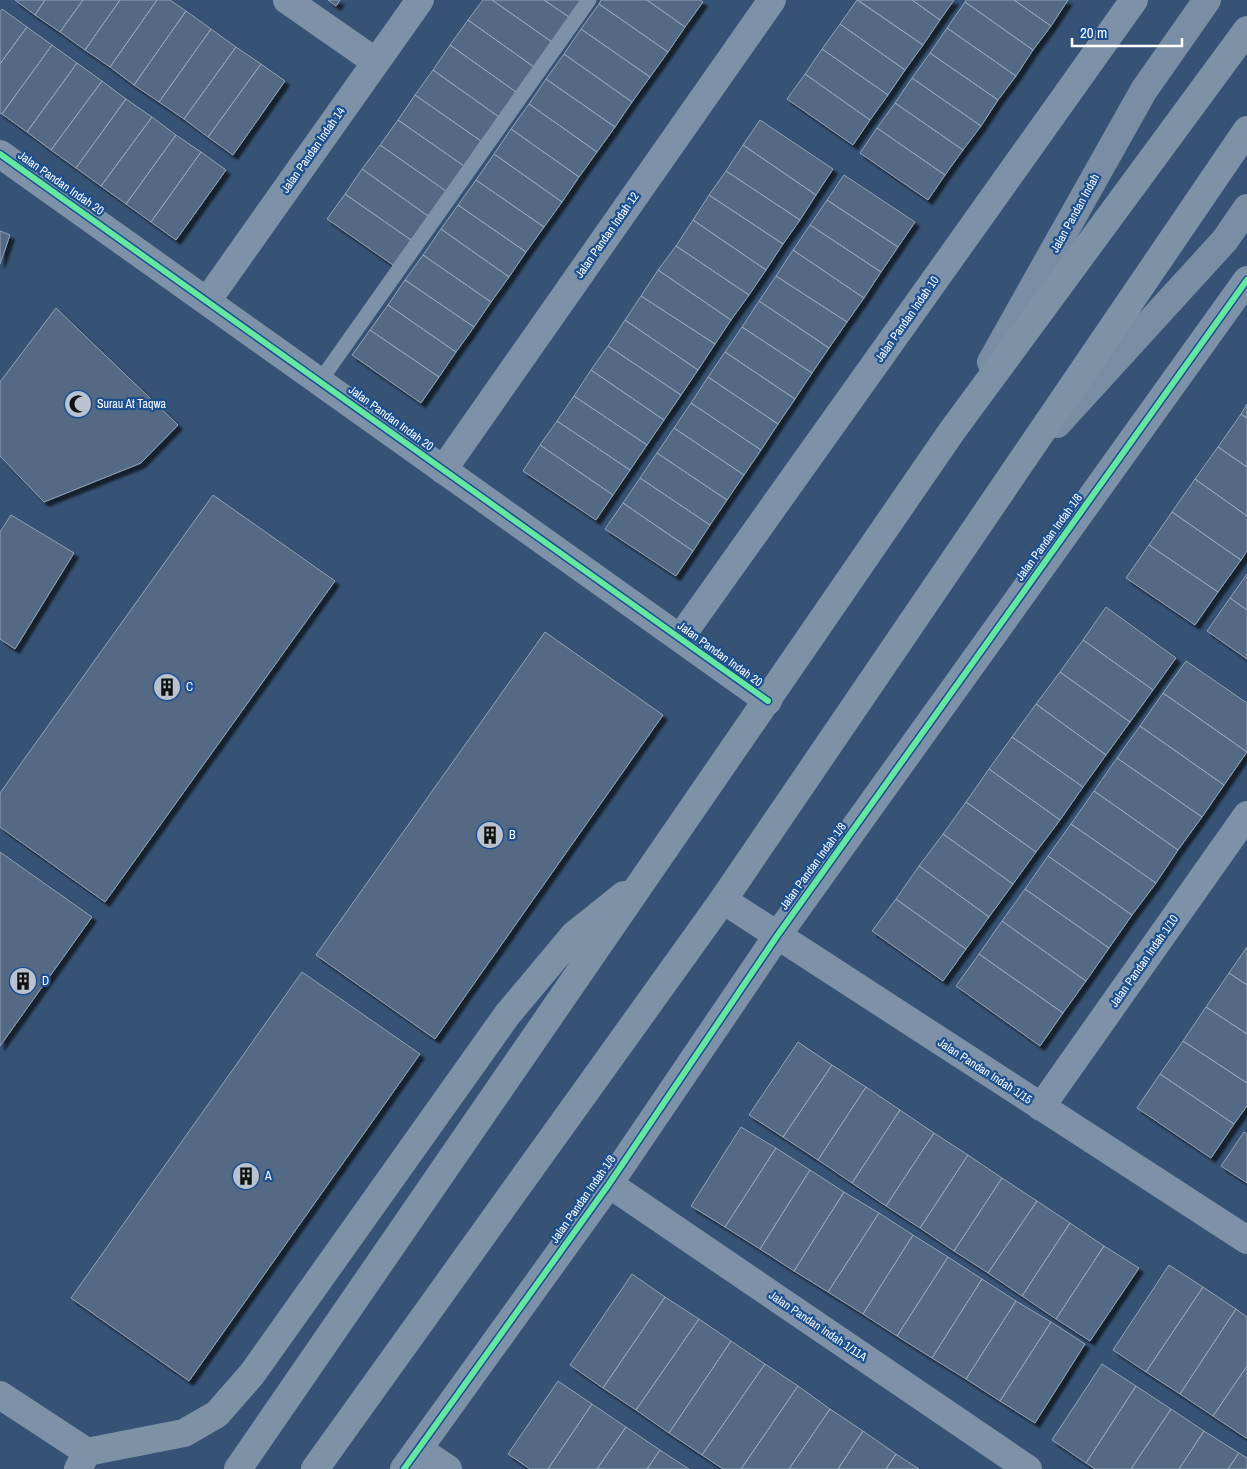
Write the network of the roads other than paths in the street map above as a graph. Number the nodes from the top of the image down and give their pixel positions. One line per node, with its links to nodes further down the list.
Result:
1 (287, 0): 8 (street)
2 (420, 0): 8 (street, Jalan Pandan Indah 14)
3 (589, 0): 14 (lane)
4 (772, 0): 17 (street, Jalan Pandan Indah 12)
5 (1134, 0): 18 (street, Jalan Pandan Indah 10)
6 (1208, 0): 15 (main road, Jalan Pandan Indah)
7 (1247, 30): 15 (highway)
8 (376, 62): 13 (street, Jalan Pandan Indah 14)
9 (1247, 130): 16 (highway)
10 (0, 154): 13 (street, Jalan Pandan Indah 20)
11 (1247, 208): 16 (main road)
12 (1247, 280): 23 (street, Jalan Pandan Indah 1/8)
13 (207, 300): 14 (street, Jalan Pandan Indah 20)
14 (320, 382): 17 (street, Jalan Pandan Indah 20)
15 (952, 431): 19 (highway)
16 (1017, 469): 22 (highway)
17 (443, 470): 18 (street, Jalan Pandan Indah 20)
18 (680, 638): 19 (street, Jalan Pandan Indah 20)
19 (768, 701): 21 (highway)
20 (1247, 815): 24 (street, Jalan Pandan Indah 1/10)
21 (647, 877): 29 (highway); 30 (highway)
22 (723, 900): 23 (street, Jalan Pandan Indah 1/15); 31 (highway)
23 (777, 936): 24 (street, Jalan Pandan Indah 1/15); 25 (street, Jalan Pandan Indah 1/8)
24 (1041, 1107): 26 (street, Jalan Pandan Indah 1/15)
25 (609, 1184): 28 (street, Jalan Pandan Indah 1/8); 33 (street, Jalan Pandan Indah 1/11A)
26 (1247, 1240)
27 (0, 1394): 29 (street)
28 (411, 1459): 32 (street)
29 (83, 1461)
30 (238, 1469)
31 (316, 1469)
32 (448, 1469)
33 (1028, 1469)

